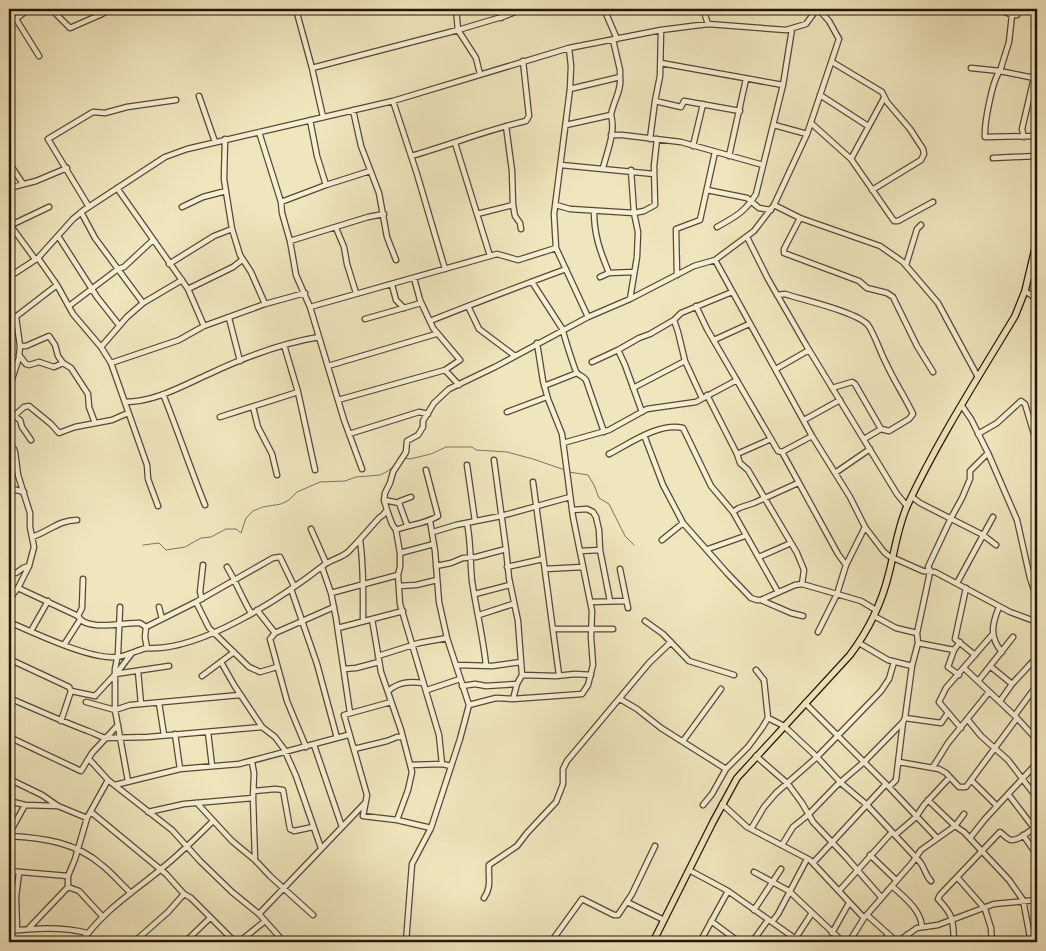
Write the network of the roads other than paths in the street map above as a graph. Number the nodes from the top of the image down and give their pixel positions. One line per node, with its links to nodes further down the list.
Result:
1 (29, 9): 15 (street)
2 (51, 9): 3 (street)
3 (111, 9)
4 (456, 9): 19 (street)
5 (501, 9): 14 (street)
6 (523, 9): 14 (street)
7 (604, 9): 21 (street)
8 (703, 9): 17 (street)
9 (818, 9): 18 (street); 25 (street)
10 (998, 9): 13 (street)
11 (1021, 9): 13 (street)
12 (297, 13): 28 (street)
13 (1012, 15): 30 (street)
14 (501, 18): 19 (street)
15 (16, 19): 16 (street); 23 (street)
16 (9, 24)
17 (708, 24): 18 (street); 20 (street)
18 (792, 28): 35 (street)
19 (458, 30): 28 (street); 31 (street)
20 (661, 30): 21 (street); 26 (street)
21 (615, 40): 22 (street); 32 (street)
22 (569, 48): 24 (street); 36 (street)
23 (39, 56)
24 (523, 61): 31 (street); 52 (street)
25 (832, 62): 37 (street); 39 (street)
26 (661, 63): 34 (street); 42 (street)
27 (1037, 65): 33 (street)
28 (312, 68): 47 (street)
29 (971, 68): 30 (street)
30 (1000, 71): 33 (street); 58 (street)
31 (480, 74): 41 (street)
32 (620, 76): 36 (street); 46 (street)
33 (1034, 78): 58 (street)
34 (746, 79): 35 (street); 45 (street)
35 (783, 85): 50 (street)
36 (570, 89): 51 (street)
37 (820, 95): 49 (street); 53 (street)
38 (199, 96): 62 (street)
39 (884, 98): 53 (street); 84 (street)
40 (176, 100): 74 (street)
41 (393, 101): 44 (street); 66 (street)
42 (655, 101): 43 (street); 60 (street)
43 (703, 104): 45 (street); 64 (street)
44 (353, 110): 47 (street); 77 (street)
45 (740, 111): 67 (street)
46 (611, 115): 51 (street); 56 (street)
47 (323, 117): 48 (street)
48 (310, 120): 54 (street); 80 (street)
49 (811, 123): 55 (street); 69 (street)
50 (774, 124): 55 (street); 73 (street)
51 (566, 125): 72 (street)
52 (506, 126): 63 (street); 89 (street)
53 (868, 126): 69 (street)
54 (259, 132): 59 (street); 87 (street)
55 (807, 134): 94 (street)
56 (611, 135): 60 (street); 75 (street)
57 (1037, 136): 58 (street)
58 (1024, 137)
59 (225, 139): 62 (street); 85 (street)
60 (650, 139): 61 (street)
61 (657, 139): 64 (street); 78 (street)
62 (215, 142): 82 (street)
63 (455, 143): 66 (street); 99 (street)
64 (693, 146): 65 (street)
65 (715, 152): 67 (street); 83 (street)
66 (411, 156): 121 (street)
67 (730, 156): 73 (street)
68 (1037, 156): 70 (street)
69 (851, 158): 84 (street)
70 (993, 158)
71 (9, 163): 79 (street)
72 (561, 165): 75 (street); 90 (street)
73 (763, 165): 86 (street)
74 (67, 168): 79 (street); 92 (street)
75 (603, 168): 76 (street)
76 (631, 170): 78 (street); 97 (street)
77 (370, 171): 80 (street); 98 (street)
78 (654, 174): 97 (street)
79 (23, 184): 81 (street)
80 (326, 185): 87 (street)
81 (9, 188)
82 (117, 188): 92 (street); 109 (street)
83 (706, 190): 86 (street); 125 (street)
84 (872, 190): 88 (street)
85 (226, 191): 93 (street); 105 (street)
86 (752, 201): 94 (street); 103 (street)
87 (281, 202): 111 (street)
88 (933, 202)
89 (513, 205): 99 (street); 106 (street)
90 (556, 205): 95 (street); 112 (street)
91 (49, 207): 102 (street)
92 (89, 207): 96 (street)
93 (182, 207)
94 (772, 207): 100 (street); 108 (street)
95 (594, 211): 97 (street); 124 (street)
96 (81, 212): 107 (street); 120 (street)
97 (634, 213): 123 (street)
98 (384, 214): 104 (street); 116 (street)
99 (477, 214): 113 (street)
100 (800, 218): 119 (street); 180 (street)
101 (921, 225): 119 (street)
102 (10, 226): 114 (street)
103 (717, 227)
104 (336, 228): 111 (street); 138 (street)
105 (232, 229): 115 (street); 118 (street)
106 (521, 229)
107 (58, 236): 114 (street); 133 (street)
108 (747, 237): 117 (street); 139 (street)
109 (153, 240): 118 (street); 120 (street)
110 (1037, 240): 136 (main road)
111 (290, 241): 137 (street)
112 (556, 248): 113 (street); 122 (street)
113 (490, 256): 121 (street)
114 (37, 259): 126 (street); 132 (street)
115 (242, 260): 134 (street); 144 (street)
116 (396, 260)
117 (715, 260): 125 (street); 135 (street)
118 (170, 264): 129 (street)
119 (906, 265): 182 (street)
120 (118, 269): 133 (street); 143 (street)
121 (445, 269): 128 (street)
122 (566, 269): 130 (street); 151 (street)
123 (634, 272): 124 (street); 141 (street)
124 (609, 273): 127 (street)
125 (677, 275): 141 (street)
126 (9, 277)
127 (600, 277)
128 (414, 278): 131 (street); 142 (street)
129 (182, 280): 134 (street); 143 (street)
130 (532, 282): 146 (street); 160 (street)
131 (392, 284): 138 (street); 149 (street)
132 (57, 285): 145 (street); 150 (street)
133 (92, 288): 145 (street); 158 (street)
134 (188, 289): 159 (street)
135 (732, 292): 147 (street); 157 (street)
136 (1025, 292): 140 (street); 182 (main road)
137 (305, 293): 144 (street); 148 (street)
138 (356, 293): 148 (street)
139 (777, 295): 169 (street); 208 (street)
140 (1037, 299)
141 (630, 300): 151 (street)
142 (421, 303): 149 (street); 156 (street)
143 (143, 304): 158 (street)
144 (265, 304): 152 (street)
145 (69, 306): 167 (street)
146 (468, 306): 156 (street); 171 (street)
147 (696, 306): 154 (street); 163 (street)
148 (310, 307): 162 (street)
149 (404, 308): 153 (street)
150 (16, 317): 155 (street); 166 (street)
151 (588, 317): 160 (street)
152 (229, 318): 159 (street); 173 (street)
153 (365, 318)
154 (674, 320): 168 (street); 172 (street)
155 (9, 322)
156 (430, 322): 161 (street)
157 (749, 324): 163 (street); 178 (street)
158 (118, 325): 167 (street)
159 (204, 326): 176 (street)
160 (563, 330): 164 (street); 181 (street)
161 (436, 334): 177 (street); 179 (street)
162 (319, 337): 165 (street); 177 (street)
163 (714, 340): 183 (street)
164 (537, 343): 171 (street); 185 (street)
165 (284, 345): 173 (street); 189 (street)
166 (20, 346): 170 (street); 175 (street)
167 (101, 347): 176 (street)
168 (618, 350): 174 (street); 187 (street)
169 (809, 350): 178 (street); 188 (street)
170 (19, 354): 175 (street); 186 (street)
171 (515, 356): 184 (street)
172 (685, 361): 187 (street); 193 (street)
173 (240, 362): 190 (street)
174 (592, 362)
175 (63, 363): 207 (street)
176 (111, 363): 196 (street)
177 (328, 366): 194 (street)
178 (776, 369): 206 (street)
179 (445, 370): 184 (street); 194 (street)
180 (933, 372)
181 (577, 373): 185 (street); 209 (street)
182 (978, 377): 197 (main road)
183 (737, 380): 191 (street); 214 (street)
184 (459, 385): 203 (street)
185 (544, 386): 192 (street)
186 (9, 388)
187 (633, 388): 201 (street)
188 (832, 388): 195 (street); 208 (street)
189 (298, 392): 198 (street); 228 (street)
190 (163, 394): 196 (street); 243 (street)
191 (707, 395): 193 (street); 224 (street)
192 (547, 397): 200 (street); 217 (street)
193 (702, 398): 201 (street)
194 (338, 400): 210 (street)
195 (840, 400): 206 (street); 215 (street)
196 (125, 402): 202 (street)
197 (962, 406): 211 (street); 237 (main road)
198 (253, 407): 205 (street); 231 (street)
199 (9, 412): 204 (street)
200 (507, 412)
201 (642, 412): 209 (street)
202 (128, 413): 207 (street); 242 (street)
203 (428, 414): 210 (street); 240 (street)
204 (14, 416): 207 (street); 216 (street)
205 (220, 417)
206 (804, 420): 213 (street)
207 (94, 423)
208 (881, 429): 215 (street)
209 (604, 432): 217 (street)
210 (349, 434): 227 (street)
211 (978, 434): 218 (street); 222 (street)
212 (644, 435): 223 (street); 248 (street); 256 (street)
213 (812, 436): 221 (street); 230 (street)
214 (771, 439): 221 (street); 224 (street)
215 (864, 439): 220 (street)
216 (31, 440)
217 (563, 443): 238 (street)
218 (1037, 444)
219 (9, 448): 235 (street)
220 (870, 449): 230 (street); 245 (street)
221 (782, 452): 233 (street)
222 (988, 453): 251 (street); 310 (street)
223 (609, 454)
224 (737, 454): 239 (street)
225 (494, 460): 249 (street)
226 (467, 465): 254 (street)
227 (362, 469)
228 (315, 470)
229 (426, 470): 253 (street)
230 (835, 473): 258 (street)
231 (277, 474)
232 (533, 482): 244 (street)
233 (798, 483): 239 (street); 280 (street)
234 (9, 488): 235 (street)
235 (24, 492): 264 (street)
236 (411, 497): 241 (street)
237 (912, 497): 245 (main road); 251 (street)
238 (570, 498): 244 (street); 247 (street)
239 (766, 498): 248 (street); 267 (street)
240 (384, 500): 241 (street); 246 (street)
241 (399, 503): 257 (street)
242 (158, 506)
243 (205, 506)
244 (536, 506): 249 (street); 278 (street)
245 (907, 506): 277 (main road)
246 (387, 510): 260 (street); 265 (street)
247 (572, 510): 271 (street); 273 (street)
248 (733, 512): 263 (street)
249 (501, 516): 254 (street); 270 (street)
250 (993, 517): 262 (street)
251 (951, 518): 262 (street); 290 (street)
252 (77, 520): 264 (street)
253 (430, 521): 257 (street); 261 (street)
254 (475, 521): 255 (street)
255 (467, 523): 261 (street); 275 (street)
256 (684, 523): 266 (street); 272 (street)
257 (407, 525): 260 (street)
258 (865, 527): 277 (street); 280 (street)
259 (311, 529): 279 (street)
260 (396, 530): 274 (street)
261 (433, 532): 268 (street)
262 (983, 535): 269 (street); 297 (street)
263 (745, 536): 272 (street); 276 (street)
264 (32, 537): 282 (street)
265 (360, 540): 279 (street); 296 (street)
266 (662, 540)
267 (791, 543): 276 (street); 298 (street)
268 (434, 544): 274 (street); 283 (street)
269 (996, 545)
270 (506, 548): 275 (street); 286 (street)
271 (600, 550): 273 (street); 313 (street)
272 (708, 550): 311 (street)
273 (580, 551): 287 (street)
274 (400, 552): 292 (street)
275 (471, 557): 283 (street); 306 (street)
276 (759, 558): 304 (street)
277 (892, 558): 290 (street); 326 (main road)
278 (543, 559): 286 (street); 288 (street)
279 (326, 563): 285 (street)
280 (846, 564): 307 (street)
281 (203, 565): 309 (street)
282 (29, 566): 291 (street); 301 (street)
283 (436, 566): 294 (street)
284 (227, 567): 295 (street)
285 (322, 567): 302 (street); 305 (street)
286 (507, 567): 299 (street)
287 (583, 567): 288 (street); 316 (street)
288 (545, 569): 342 (street)
289 (620, 569): 314 (street)
290 (930, 570): 297 (street); 346 (street)
291 (9, 572)
292 (398, 576): 296 (street); 300 (street)
293 (83, 579): 329 (street)
294 (437, 580): 300 (street); 349 (street)
295 (235, 581): 302 (street); 309 (street); 325 (street)
296 (364, 583): 305 (street); 333 (street)
297 (957, 583): 303 (street)
298 (802, 584): 304 (street); 307 (street)
299 (510, 585): 306 (street); 317 (street)
300 (399, 586): 324 (street)
301 (18, 588): 308 (street); 312 (street)
302 (293, 588): 323 (street); 332 (street)
303 (966, 588): 318 (street); 352 (street)
304 (778, 592): 311 (street)
305 (331, 593): 321 (street)
306 (475, 594): 327 (street)
307 (837, 594): 326 (street); 345 (street)
308 (9, 598)
309 (202, 599): 315 (street)
310 (1037, 599)
311 (761, 600): 328 (street)
312 (48, 601): 329 (street); 343 (street)
313 (610, 601): 314 (street); 316 (street)
314 (626, 601): 322 (street)
315 (196, 602): 331 (street); 344 (street)
316 (591, 602): 340 (street)
317 (513, 604): 327 (street); 369 (street)
318 (999, 606): 336 (street); 348 (street)
319 (120, 607): 337 (street)
320 (160, 607): 331 (street)
321 (334, 607): 332 (street); 339 (street)
322 (628, 608)
323 (258, 610): 325 (street); 347 (street)
324 (402, 611): 330 (street); 356 (street)
325 (251, 613): 344 (street)
326 (875, 613): 346 (street); 353 (main road)
327 (479, 615): 372 (street)
328 (803, 616)
329 (79, 618): 337 (street); 355 (street)
330 (372, 618): 333 (street); 363 (street)
331 (162, 619): 338 (street)
332 (303, 621): 347 (street); 434 (street)
333 (363, 621): 339 (street)
334 (645, 621): 351 (street)
335 (9, 622): 343 (street)
336 (1037, 622)
337 (118, 623): 338 (street); 364 (street)
338 (146, 627): 357 (street)
339 (338, 628): 378 (street)
340 (592, 629): 341 (street); 342 (street); 383 (street)
341 (613, 629)
342 (553, 630): 387 (street)
343 (31, 631): 355 (street)
344 (215, 632): 357 (street); 360 (street)
345 (818, 632)
346 (917, 633): 354 (street)
347 (276, 634): 376 (street)
348 (992, 635): 361 (street); 362 (street)
349 (448, 638): 356 (street); 371 (street)
350 (1014, 638): 361 (street)
351 (671, 642): 384 (street); 404 (street)
352 (960, 642): 358 (street); 362 (street)
353 (859, 643): 370 (street); 410 (main road)
354 (918, 643): 358 (street); 374 (street)
355 (64, 645): 364 (street)
356 (412, 646): 363 (street); 390 (street)
357 (147, 648): 359 (street)
358 (954, 650): 385 (street)
359 (132, 652): 364 (street); 381 (street)
360 (234, 652): 367 (street); 376 (street)
361 (1002, 652): 375 (street)
362 (975, 655): 377 (street)
363 (378, 656): 368 (street)
364 (117, 657): 381 (street)
365 (1037, 657): 392 (street)
366 (9, 659): 397 (street)
367 (221, 662): 386 (street); 400 (street)
368 (379, 662): 378 (street); 398 (street)
369 (521, 662): 372 (street); 382 (street)
370 (894, 662): 374 (street); 429 (street)
371 (457, 665): 372 (street); 388 (street)
372 (486, 665)
373 (169, 666): 380 (street)
374 (912, 666): 418 (street)
375 (990, 666): 389 (street); 392 (street)
376 (277, 667): 439 (street)
377 (964, 668): 385 (street); 389 (street)
378 (344, 669): 414 (street)
379 (756, 670): 417 (street)
380 (138, 671): 381 (street); 409 (street)
381 (115, 674): 401 (street); 413 (street)
382 (522, 675): 387 (street); 391 (street)
383 (591, 675): 387 (street); 403 (street)
384 (734, 675)
385 (959, 675): 415 (street)
386 (202, 676)
387 (559, 676)
388 (460, 679): 394 (street); 396 (street)
389 (979, 680): 399 (street)
390 (424, 683): 396 (street); 398 (street)
391 (517, 684): 394 (street); 403 (street)
392 (1012, 684): 405 (street)
393 (1037, 685): 416 (street)
394 (462, 686): 411 (street)
395 (721, 689): 436 (street)
396 (427, 690): 450 (street)
397 (71, 691): 401 (street); 420 (street)
398 (388, 691): 407 (street)
399 (989, 692): 405 (street); 419 (street)
400 (240, 694): 408 (street); 423 (street)
401 (95, 696): 412 (street)
402 (9, 698): 420 (street)
403 (513, 699): 411 (street)
404 (620, 699): 436 (street); 536 (street)
405 (1000, 701): 416 (street)
406 (86, 702): 412 (street)
407 (391, 702): 414 (street); 430 (street)
408 (159, 703): 409 (street); 427 (street)
409 (142, 704): 413 (street)
410 (805, 704): 422 (main road); 429 (street)
411 (469, 705): 453 (street)
412 (100, 706): 413 (street)
413 (115, 710): 421 (street)
414 (350, 713): 428 (street)
415 (948, 713): 418 (street); 424 (street)
416 (1016, 716): 435 (street); 440 (street)
417 (768, 718): 422 (street); 455 (street)
418 (904, 720): 447 (street); 448 (street)
419 (968, 720): 424 (street); 440 (street)
420 (61, 721): 432 (street)
421 (118, 725): 432 (street); 433 (street)
422 (784, 726): 443 (main road); 444 (street)
423 (262, 727): 425 (street); 442 (street)
424 (961, 728): 454 (street)
425 (208, 732): 426 (street); 452 (street)
426 (175, 734): 427 (street); 456 (street)
427 (164, 735): 433 (street)
428 (348, 735): 434 (street); 441 (street)
429 (838, 736): 444 (street); 447 (street)
430 (402, 737): 441 (street); 451 (street)
431 (11, 738): 437 (street); 445 (street)
432 (106, 738): 433 (street); 445 (street)
433 (121, 738): 461 (street)
434 (337, 738): 438 (street)
435 (1037, 740)
436 (683, 741): 455 (street)
437 (9, 744)
438 (314, 745): 439 (street); 491 (street)
439 (306, 747): 442 (street)
440 (994, 747): 458 (street); 462 (street)
441 (354, 750): 471 (street)
442 (285, 752): 446 (street); 490 (street)
443 (756, 756): 464 (street); 475 (main road)
444 (817, 757): 463 (street); 464 (street)
445 (88, 759): 460 (street)
446 (252, 762): 452 (street); 467 (street)
447 (864, 762): 463 (street); 466 (street)
448 (899, 762): 454 (street); 466 (street)
449 (1037, 763): 458 (street)
450 (442, 764): 451 (street); 453 (street)
451 (410, 765): 487 (street)
452 (212, 766): 456 (street)
453 (451, 766): 493 (street)
454 (933, 767): 457 (street)
455 (726, 769): 477 (street)
456 (180, 770): 461 (street)
457 (949, 778): 462 (street); 472 (street)
458 (1022, 778): 468 (street); 470 (street)
459 (9, 779): 479 (street)
460 (108, 780): 465 (street); 481 (street)
461 (128, 781): 465 (street)
462 (972, 781): 480 (street)
463 (842, 783): 478 (street); 484 (street)
464 (788, 784): 484 (street); 494 (street)
465 (115, 785): 482 (street)
466 (887, 785): 478 (street); 485 (street)
467 (254, 791): 469 (street); 490 (street)
468 (1008, 794): 480 (street); 492 (street)
469 (253, 798): 474 (street); 511 (street)
470 (1037, 798)
471 (368, 800): 487 (street); 491 (street)
472 (928, 800): 485 (street); 489 (street)
473 (9, 802): 476 (street)
474 (197, 803): 482 (street); 488 (street)
475 (722, 804): 494 (street); 516 (main road)
476 (26, 805): 479 (street); 496 (street)
477 (704, 805)
478 (867, 805): 495 (street); 500 (street)
479 (58, 806): 486 (street)
480 (997, 806): 499 (street)
481 (91, 812): 486 (street); 515 (street)
482 (148, 812): 504 (street)
483 (964, 814): 489 (street)
484 (808, 815): 500 (street); 501 (street)
485 (916, 817): 495 (street); 498 (street)
486 (87, 818): 503 (street)
487 (397, 820): 493 (street)
488 (213, 821): 504 (street); 511 (street)
489 (955, 826): 498 (street); 499 (street)
490 (313, 827): 505 (street)
491 (342, 827): 505 (street)
492 (1036, 827): 497 (street)
493 (431, 828): 569 (street)
494 (751, 829): 501 (street)
495 (893, 833): 507 (street); 509 (street)
496 (9, 835): 503 (street)
497 (1023, 835): 506 (street); 508 (street)
498 (937, 838): 509 (street)
499 (970, 838): 506 (street)
500 (832, 844): 512 (street); 514 (street)
501 (782, 845): 510 (street)
502 (655, 846): 539 (street)
503 (78, 848): 520 (street); 531 (street)
504 (187, 848): 515 (street); 544 (street)
505 (321, 848): 527 (street)
506 (982, 850): 521 (street); 537 (street)
507 (870, 855): 514 (street); 522 (street)
508 (1037, 856)
509 (915, 857): 522 (street); 523 (street)
510 (808, 859): 512 (street); 529 (street)
511 (255, 860): 527 (street)
512 (813, 863): 530 (street)
513 (781, 868): 524 (street)
514 (857, 869): 530 (street); 535 (street)
515 (160, 870): 531 (street); 532 (street)
516 (690, 870): 528 (street); 549 (main road)
517 (9, 871): 519 (street)
518 (754, 872): 524 (street)
519 (19, 873): 520 (street); 534 (street)
520 (68, 876): 526 (street)
521 (957, 877): 541 (street); 550 (street)
522 (896, 880): 525 (street)
523 (931, 881)
524 (772, 882): 529 (street); 542 (street)
525 (892, 886): 535 (street); 554 (street)
526 (68, 887): 547 (street); 555 (street)
527 (285, 889): 544 (street); 545 (street)
528 (728, 891): 542 (street); 552 (street)
529 (790, 891): 543 (street); 553 (street)
530 (839, 891): 540 (street)
531 (131, 893): 547 (street)
532 (184, 894): 548 (street); 564 (street)
533 (9, 897): 534 (street)
534 (16, 897): 556 (street)
535 (881, 897): 546 (street)
536 (484, 898)
537 (1023, 900): 538 (street); 541 (street); 582 (street)
538 (1037, 900)
539 (627, 902): 549 (street); 570 (street)
540 (849, 903): 546 (street); 559 (street)
541 (985, 908): 550 (street); 581 (street)
542 (754, 910): 553 (street)
543 (812, 913): 559 (street); 562 (street)
544 (259, 914): 551 (street)
545 (313, 915)
546 (866, 916): 561 (street); 576 (street)
547 (103, 917): 558 (street)
548 (210, 918): 565 (street); 566 (street)
549 (664, 920): 571 (main road)
550 (953, 920): 554 (street); 580 (street)
551 (265, 921): 567 (street); 568 (street)
552 (712, 921): 572 (street); 573 (street)
553 (770, 921): 562 (street); 574 (street)
554 (922, 927): 560 (street)
555 (28, 929): 556 (street); 558 (street)
556 (17, 930): 557 (street)
557 (9, 931)
558 (87, 933): 563 (street)
559 (832, 933): 575 (street)
560 (908, 934): 578 (street); 579 (street)
561 (888, 935): 577 (street); 578 (street)
562 (796, 941)
563 (83, 942)
564 (134, 942)
565 (185, 942)
566 (235, 942)
567 (239, 942)
568 (284, 942)
569 (406, 942)
570 (551, 942)
571 (652, 942)
572 (700, 942)
573 (739, 942)
574 (752, 942)
575 (842, 942)
576 (849, 942)
577 (883, 942)
578 (897, 942)
579 (909, 942)
580 (954, 942)
581 (992, 942)
582 (1031, 942)

